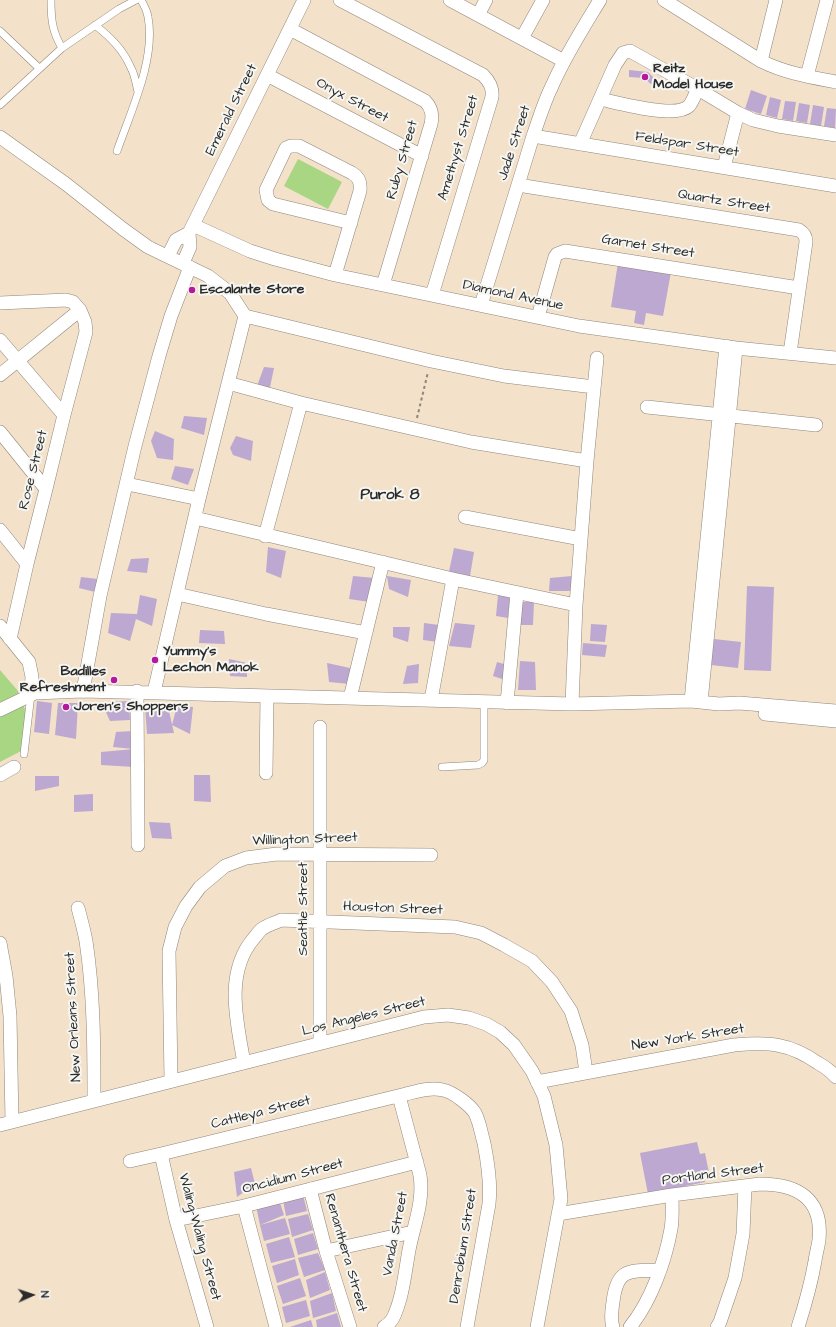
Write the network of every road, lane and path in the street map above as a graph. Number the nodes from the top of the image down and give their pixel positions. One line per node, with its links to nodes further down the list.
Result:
1 (51, 0): 18 (lane)
2 (136, 0): 14 (lane)
3 (141, 0): 26 (lane)
4 (304, 0): 15 (street, Emerald Street)
5 (340, 0): 46 (street, Amethyst Street)
6 (450, 0): 13 (street)
7 (486, 0): 13 (street)
8 (543, 0): 17 (street)
9 (600, 0): 20 (street, Jade Street)
10 (664, 0): 19 (street)
11 (776, 0): 19 (street)
12 (827, 0): 23 (street)
13 (478, 15): 17 (street)
14 (95, 25): 18 (lane); 26 (lane)
15 (290, 29): 22 (street, Emerald Street); 35 (street, Ruby Street)
16 (0, 31): 21 (lane)
17 (522, 38): 20 (street)
18 (62, 48): 21 (lane)
19 (761, 60): 23 (street)
20 (564, 61): 31 (street, Jade Street)
21 (39, 68): 28 (lane)
22 (267, 75): 35 (street, Onyx Street); 40 (street, Emerald Street)
23 (807, 76): 24 (street)
24 (836, 82)
25 (698, 89): 27 (street); 27 (street); 29 (street)
26 (138, 92): 34 (lane)
27 (600, 99): 33 (street)
28 (0, 105)
29 (738, 114): 30 (street); 36 (street)
30 (836, 135)
31 (533, 136): 33 (street, Feldspar Street); 37 (street, Jade Street)
32 (0, 137): 41 (street)
33 (580, 144): 36 (street, Feldspar Street)
34 (117, 150)
35 (422, 156): 44 (street, Ruby Street)
36 (724, 167): 38 (street, Feldspar Street)
37 (518, 185): 45 (street, Quartz Street); 48 (street, Jade Street)
38 (836, 186)
39 (351, 223): 39 (street); 43 (street)
40 (191, 229): 41 (street, Emerald Street); 42 (street, Emerald Street); 43 (street, Diamond Avenue)
41 (168, 256): 42 (street)
42 (187, 265): 50 (street); 70 (street, Emerald Street)
43 (335, 275): 44 (street, Diamond Avenue)
44 (383, 285): 46 (street, Diamond Avenue)
45 (800, 288): 51 (street, Garnet Street); 54 (street, Quartz Street)
46 (432, 295): 48 (street, Diamond Avenue)
47 (0, 303): 49 (street)
48 (480, 305): 51 (street, Diamond Avenue)
49 (80, 310): 57 (street); 64 (street, Rose Street)
50 (245, 316): 58 (street); 60 (street)
51 (538, 317): 53 (street, Diamond Avenue)
52 (0, 340): 57 (street)
53 (731, 347): 54 (street, Diamond Avenue); 65 (street)
54 (790, 353): 56 (street, Diamond Avenue)
55 (597, 358): 61 (street)
56 (836, 358)
57 (18, 361): 59 (street); 64 (street)
58 (431, 361): 61 (street); 67 (path)
59 (0, 375)
60 (228, 383): 62 (street); 72 (street)
61 (594, 387): 69 (street)
62 (301, 403): 67 (street); 76 (street)
63 (647, 407): 65 (street)
64 (64, 415): 71 (street, Rose Street)
65 (724, 415): 66 (street); 95 (street)
66 (816, 425)
67 (414, 429): 69 (street)
68 (0, 432): 71 (street)
69 (587, 461): 77 (street)
70 (127, 484): 72 (street); 87 (street, Emerald Street)
71 (46, 489): 79 (street, Rose Street)
72 (199, 499): 74 (street)
73 (465, 517): 77 (street)
74 (195, 518): 76 (street); 82 (street)
75 (0, 530): 79 (street)
76 (265, 536): 78 (street)
77 (582, 539): 83 (street)
78 (383, 562): 80 (street); 85 (street)
79 (27, 564): 86 (street, Rose Street)
80 (453, 580): 81 (street); 93 (street)
81 (517, 593): 83 (street); 96 (street)
82 (177, 594): 85 (street); 89 (street)
83 (576, 605): 97 (street)
84 (0, 626): 86 (street)
85 (366, 633): 92 (street)
86 (10, 639): 90 (street)
87 (82, 691): 88 (street); 90 (street)
88 (137, 691): 89 (street); 108 (street)
89 (154, 692): 91 (street)
90 (31, 694): 99 (street); 103 (lane)
91 (267, 696): 92 (street); 106 (street)
92 (350, 698): 93 (street)
93 (431, 700): 94 (street)
94 (484, 702): 96 (street); 105 (lane)
95 (696, 702): 97 (street); 98 (street)
96 (507, 703): 97 (street)
97 (572, 704)
98 (719, 704): 100 (street); 101 (street)
99 (0, 710)
100 (836, 711)
101 (836, 721)
102 (320, 727): 109 (street, Seattle Street)
103 (24, 754)
104 (14, 767): 107 (street)
105 (442, 767)
106 (266, 773)
107 (0, 775)
108 (138, 845)
109 (320, 854): 110 (street, Willington Street); 112 (street, Seattle Street); 118 (street, Willington Street)
110 (431, 855)
111 (78, 908): 121 (street, New Orleans Street)
112 (320, 922): 114 (street, Seattle Street); 115 (street, Houston Street); 116 (street, Houston Street)
113 (0, 944): 122 (street)
114 (320, 1043): 115 (street, Los Angeles Street); 119 (street, Los Angeles Street)
115 (244, 1063): 118 (street, Los Angeles Street)
116 (586, 1072): 117 (street, New York Street); 119 (street, New York Street)
117 (836, 1077)
118 (171, 1081): 121 (street, Los Angeles Street)
119 (537, 1082): 130 (street, Los Angeles Street)
120 (399, 1096): 123 (street, Cattleya Street); 125 (street, Vanda Street); 139 (street, Denrobium Street)
121 (94, 1101): 122 (street, Los Angeles Street)
122 (6, 1124)
123 (161, 1154): 124 (street, Cattleya Street); 131 (street, Waling-Waling Street)
124 (130, 1161)
125 (417, 1162): 127 (street, Oncidium Street); 132 (street, Vanda Street)
126 (745, 1186): 128 (street, Portland Street); 143 (street); 144 (street, Portland Street)
127 (310, 1189): 129 (street, Oncidium Street); 133 (street, Renanthera Street)
128 (672, 1195): 130 (street, Portland Street); 134 (street)
129 (244, 1206): 131 (street, Oncidium Street); 136 (street)
130 (558, 1214): 140 (street, Los Angeles Street)
131 (176, 1220): 135 (street, Waling-Waling Street)
132 (413, 1232): 133 (street); 138 (street, Vanda Street)
133 (326, 1251): 137 (street, Renanthera Street)
134 (660, 1270): 141 (street); 142 (street)
135 (207, 1327)
136 (276, 1327)
137 (350, 1327)
138 (384, 1327)
139 (467, 1327)
140 (537, 1327)
141 (613, 1327)
142 (630, 1327)
143 (717, 1327)
144 (798, 1327)

